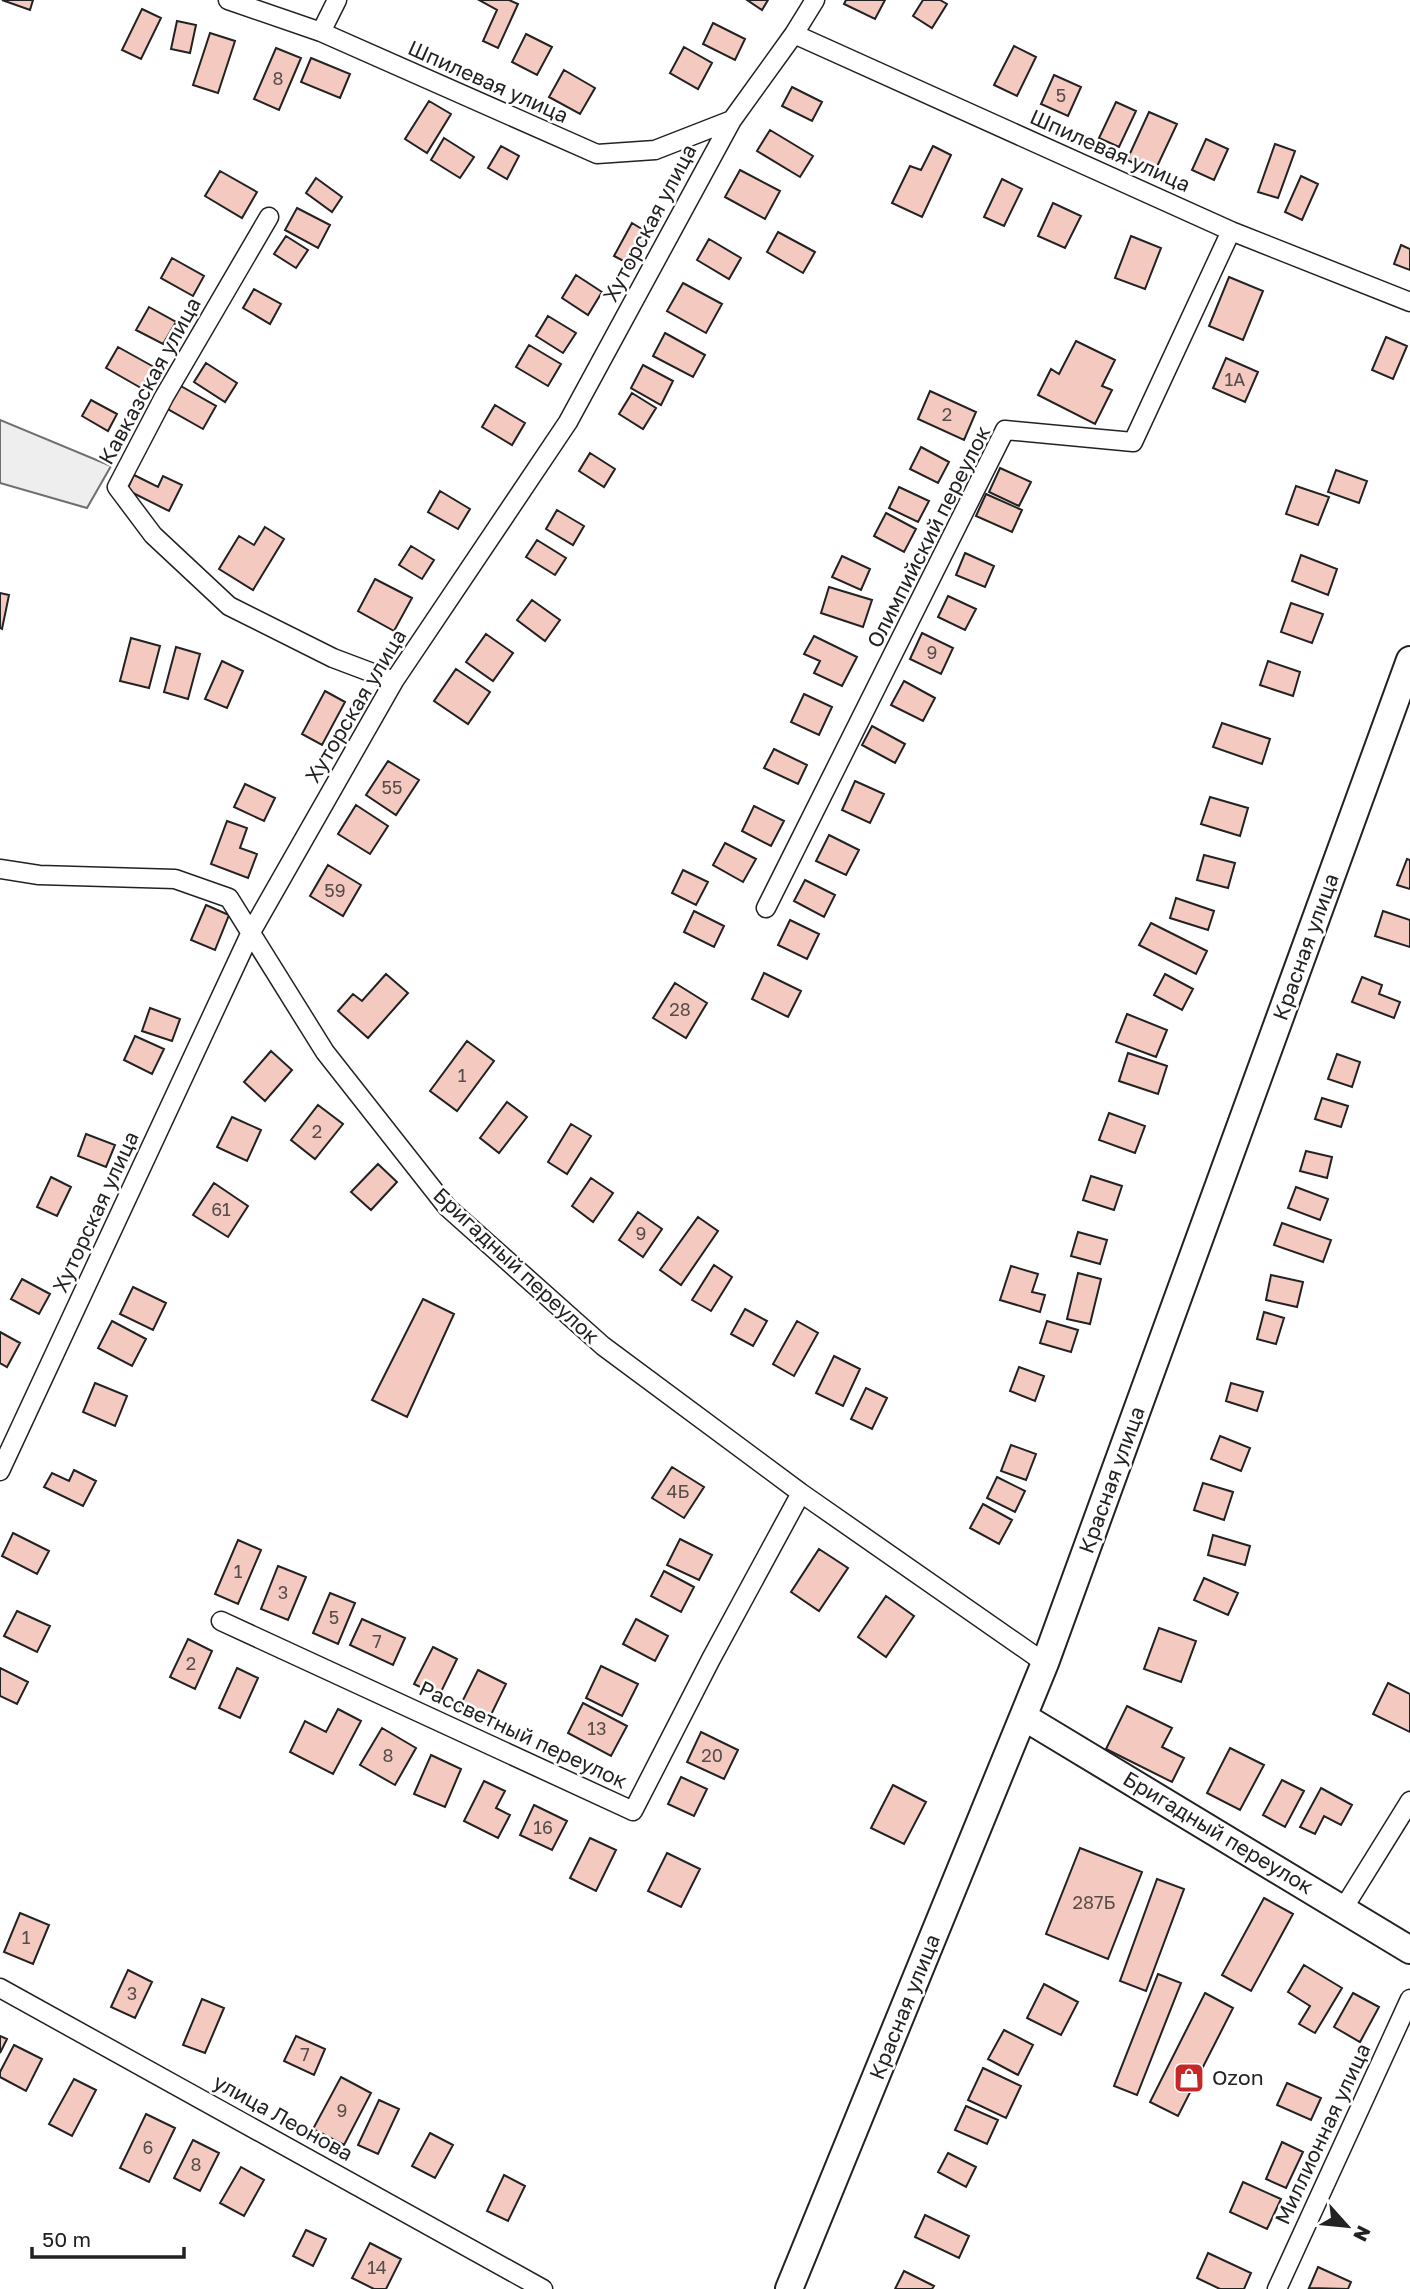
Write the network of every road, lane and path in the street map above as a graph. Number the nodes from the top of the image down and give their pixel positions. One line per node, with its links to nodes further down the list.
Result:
1 (229, 0): 4 (street, Шпилевая улица)
2 (337, 0): 4 (street)
3 (814, 0): 5 (street, Хуторская улица)
4 (321, 32): 6 (street, Шпилевая улица)
5 (794, 34): 6 (street, Хуторская улица); 8 (street, Шпилевая улица)
6 (732, 120): 11 (street, Хуторская улица)
7 (269, 217): 11 (street, Кавказская улица)
8 (1231, 231): 9 (street, Шпилевая улица); 13 (street, Олимпийский переулок)
9 (1410, 302)
10 (1410, 660): 18 (main road, Красная улица)
11 (394, 681): 14 (street, Хуторская улица)
12 (0, 869): 14 (street, Бригадный переулок)
13 (766, 908)
14 (251, 932): 15 (street, Хуторская улица); 16 (street, Бригадный переулок)
15 (0, 1471)
16 (801, 1493): 17 (street, Рассветный переулок); 18 (street, Бригадный переулок)
17 (220, 1621)
18 (1045, 1664): 19 (main road, Красная улица)
19 (1024, 1717): 21 (main road, Бригадный переулок); 26 (main road, Красная улица)
20 (1410, 1801): 21 (street)
21 (1343, 1909): 22 (main road, Бригадный переулок)
22 (1410, 1950)
23 (0, 1988): 25 (street, улица Леонова)
24 (1410, 1999): 27 (street, Миллионная улица)
25 (542, 2289)
26 (789, 2289)
27 (1277, 2289)

